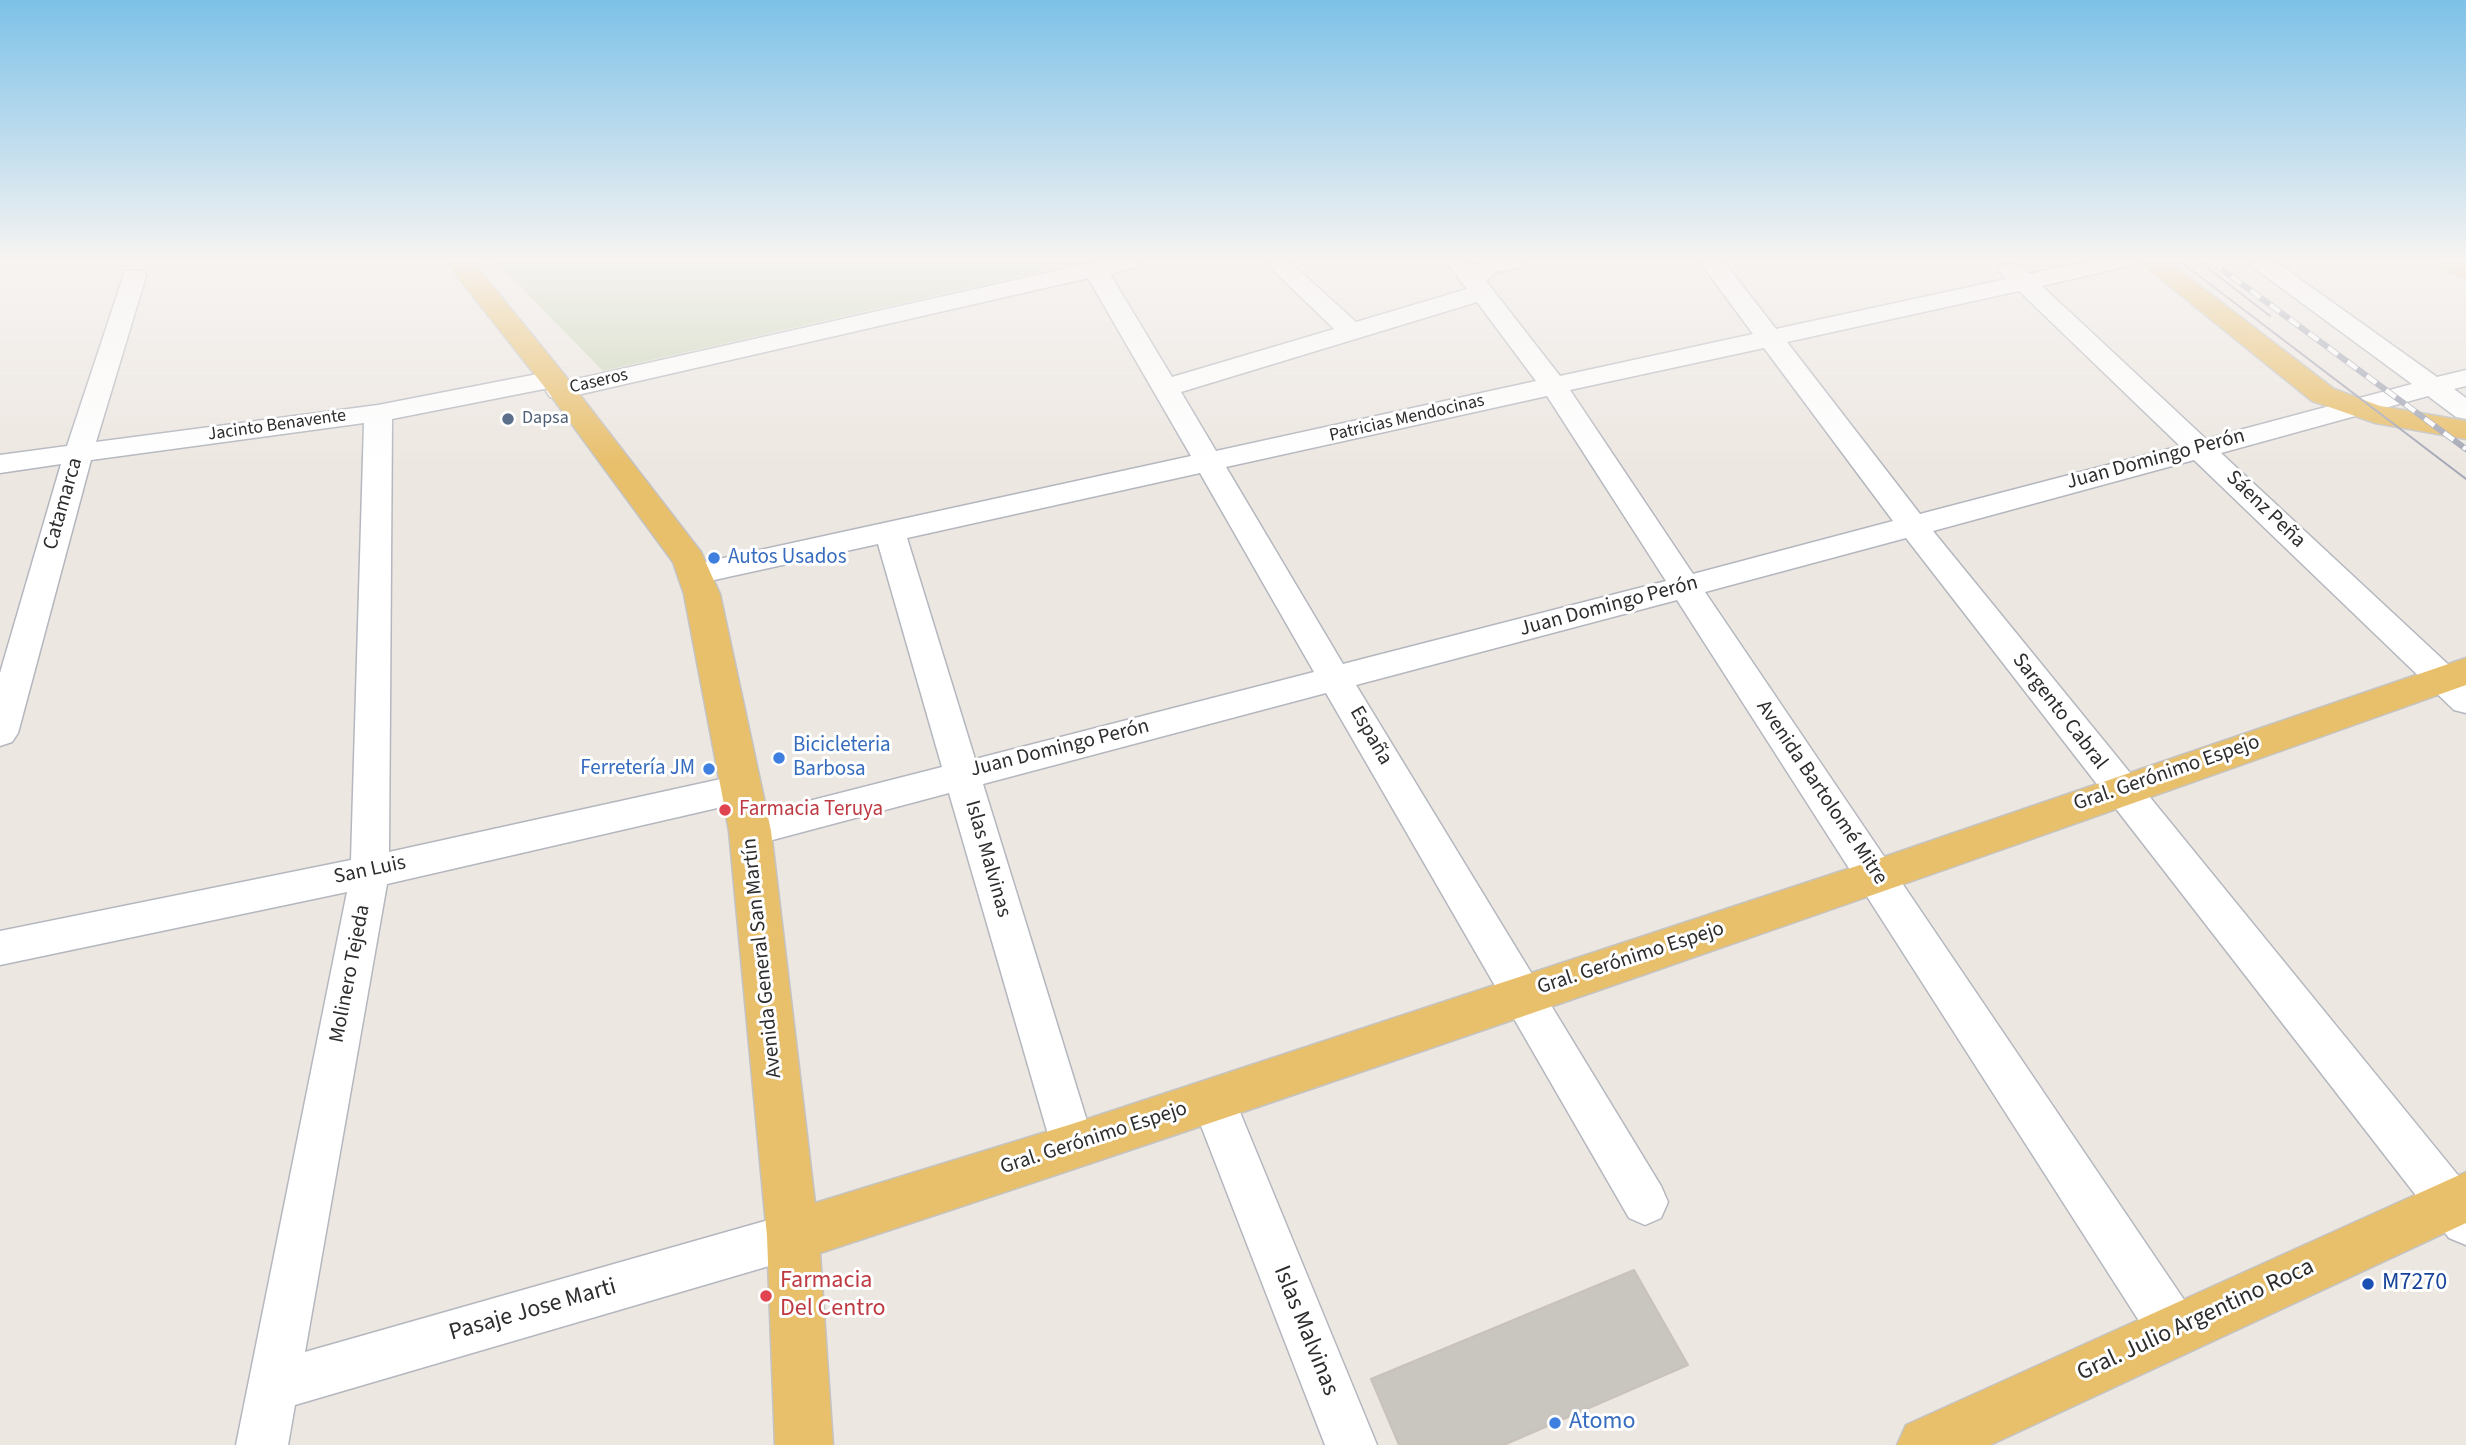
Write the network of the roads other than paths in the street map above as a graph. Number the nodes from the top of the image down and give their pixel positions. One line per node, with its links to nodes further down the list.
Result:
1 (117, 329): 24 (street, Catamarca)
2 (513, 329): 15 (main road, Avenida General San Martín)
3 (815, 329): 15 (street, Caseros)
4 (1131, 329): 18 (street, España)
5 (1355, 329): 12 (street)
6 (1516, 329): 16 (street, Avenida Bartolomé Mitre)
7 (1765, 329): 13 (street, Sargento Cabral)
8 (1806, 329): 13 (street, Patricias Mendocinas)
9 (2074, 329): 23 (street, Sáenz Peña)
10 (2239, 329): 19 (main road)
11 (2354, 329): 17 (street)
12 (1352, 331): 18 (street)
13 (1771, 337): 16 (street, Patricias Mendocinas); 27 (street, Sargento Cabral)
14 (2466, 378): 17 (street, Juan Domingo Perón)
15 (557, 385): 21 (street, Jacinto Benavente); 29 (main road, Avenida General San Martín)
16 (1554, 386): 25 (street, Patricias Mendocinas); 30 (street, Avenida Bartolomé Mitre)
17 (2434, 387): 19 (street, Juan Domingo Perón); 20 (street)
18 (1166, 388): 25 (street, España)
19 (2348, 408): 22 (main road); 23 (street, Juan Domingo Perón)
20 (2466, 411)
21 (378, 413): 24 (street, Jacinto Benavente); 37 (street, Molinero Tejeda)
22 (2466, 430)
23 (2200, 448): 27 (street, Juan Domingo Perón); 32 (street, Sáenz Peña)
24 (79, 453): 26 (street, Jacinto Benavente); 33 (street, Catamarca)
25 (1209, 463): 28 (street, Patricias Mendocinas); 31 (street, España)
26 (0, 464)
27 (1912, 524): 30 (street, Juan Domingo Perón); 35 (street, Sargento Cabral)
28 (890, 532): 29 (street, Patricias Mendocinas); 34 (street, Islas Malvinas)
29 (696, 574): 36 (main road, Avenida General San Martín)
30 (1685, 587): 31 (street, Juan Domingo Perón); 38 (street, Avenida Bartolomé Mitre)
31 (1337, 678): 34 (street, Juan Domingo Perón); 40 (street, España)
32 (2458, 684): 35 (main road, Gral. Gerónimo Espejo)
33 (0, 733)
34 (962, 774): 36 (street, Juan Domingo Perón); 42 (street, Islas Malvinas)
35 (2120, 790): 38 (main road, Gral. Gerónimo Espejo); 44 (street, Sargento Cabral)
36 (745, 810): 37 (street, San Luis); 45 (main road, Avenida General San Martín)
37 (370, 872): 39 (street, San Luis); 47 (street, Molinero Tejeda)
38 (1877, 877): 40 (main road, Gral. Gerónimo Espejo); 46 (street, Avenida Bartolomé Mitre)
39 (0, 948)
40 (1518, 996): 41 (main road, Gral. Gerónimo Espejo); 43 (street, España)
41 (1213, 1100): 42 (main road, Gral. Gerónimo Espejo); 50 (street, Islas Malvinas)
42 (1072, 1147): 45 (main road, Gral. Gerónimo Espejo)
43 (1645, 1202)
44 (2461, 1207): 46 (main road, Gral. Julio Argentino Roca)
45 (793, 1236): 47 (street, Pasaje Jose Marti); 49 (main road, Avenida General San Martín)
46 (2175, 1331): 51 (main road, Gral. Julio Argentino Roca)
47 (273, 1386): 48 (street, Molinero Tejeda)
48 (262, 1445)
49 (804, 1445)
50 (1351, 1445)
51 (1926, 1445)

